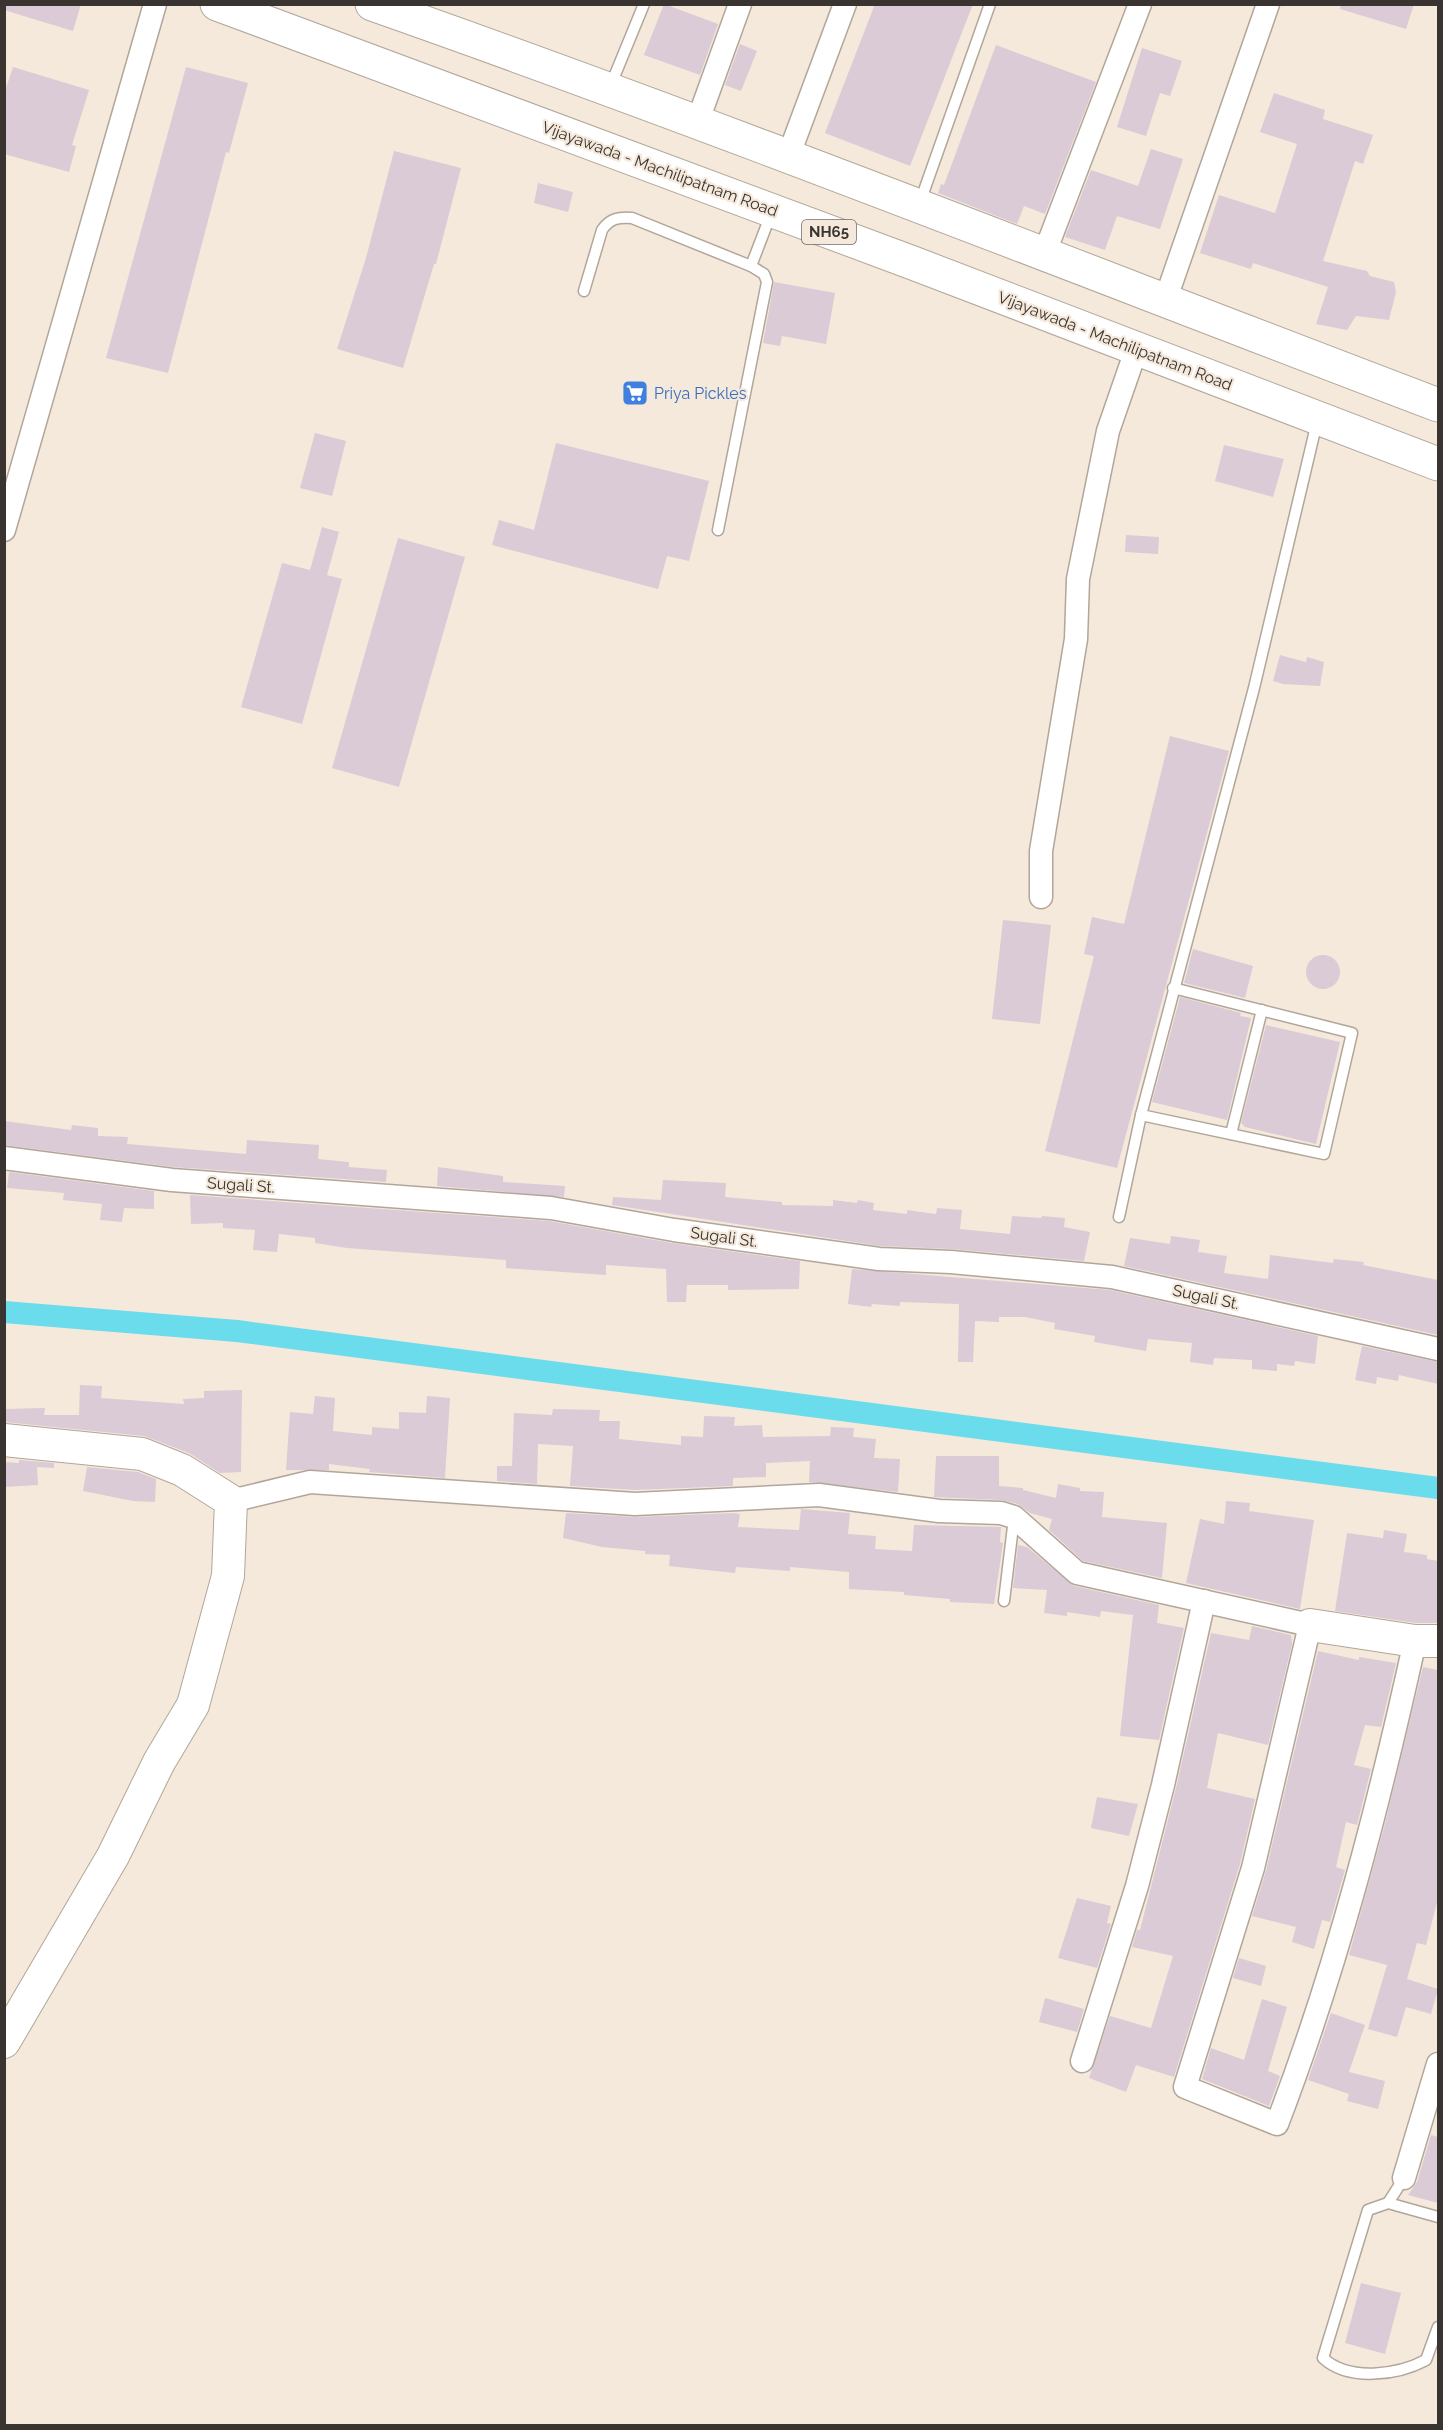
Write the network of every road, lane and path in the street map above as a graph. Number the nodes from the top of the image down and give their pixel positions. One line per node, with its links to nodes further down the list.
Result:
1 (155, 4): 23 (street)
2 (217, 4): 14 (highway, Vijayawada - Machilipatnam Road / NH65)
3 (372, 4): 10 (highway)
4 (644, 4): 10 (lane)
5 (740, 4): 11 (street)
6 (845, 4): 12 (street)
7 (990, 4): 13 (lane)
8 (1140, 4): 15 (street)
9 (1268, 4): 18 (street)
10 (609, 89): 11 (highway)
11 (697, 123): 12 (highway)
12 (788, 157): 13 (highway)
13 (919, 205): 15 (highway)
14 (772, 211): 16 (lane); 19 (highway, Vijayawada - Machilipatnam Road / NH65)
15 (1045, 252): 18 (highway)
16 (751, 266): 17 (lane); 24 (lane)
17 (584, 291)
18 (1164, 301): 20 (highway)
19 (1131, 347): 21 (highway, Vijayawada - Machilipatnam Road / NH65); 25 (street)
20 (1438, 405)
21 (1318, 418): 22 (highway, Vijayawada - Machilipatnam Road / NH65); 26 (lane)
22 (1438, 464)
23 (4, 530)
24 (718, 530)
25 (1041, 897)
26 (1173, 988): 27 (lane); 28 (lane)
27 (1262, 1010): 29 (lane); 29 (lane)
28 (1141, 1115): 29 (lane); 31 (lane)
29 (1231, 1134)
30 (4, 1158): 32 (street, Sugali St.)
31 (1119, 1217)
32 (1438, 1349)
33 (4, 1440): 34 (street)
34 (231, 1501): 35 (street); 40 (street)
35 (1014, 1517): 36 (lane); 37 (street)
36 (1004, 1601)
37 (1203, 1601): 38 (street); 41 (street)
38 (1310, 1625): 39 (street); 39 (street)
39 (1427, 1641)
40 (4, 2042)
41 (1082, 2061)
42 (1438, 2064): 43 (street)
43 (1404, 2178): 44 (lane)
44 (1388, 2203): 45 (lane); 46 (lane)
45 (1438, 2217)
46 (1438, 2327)

